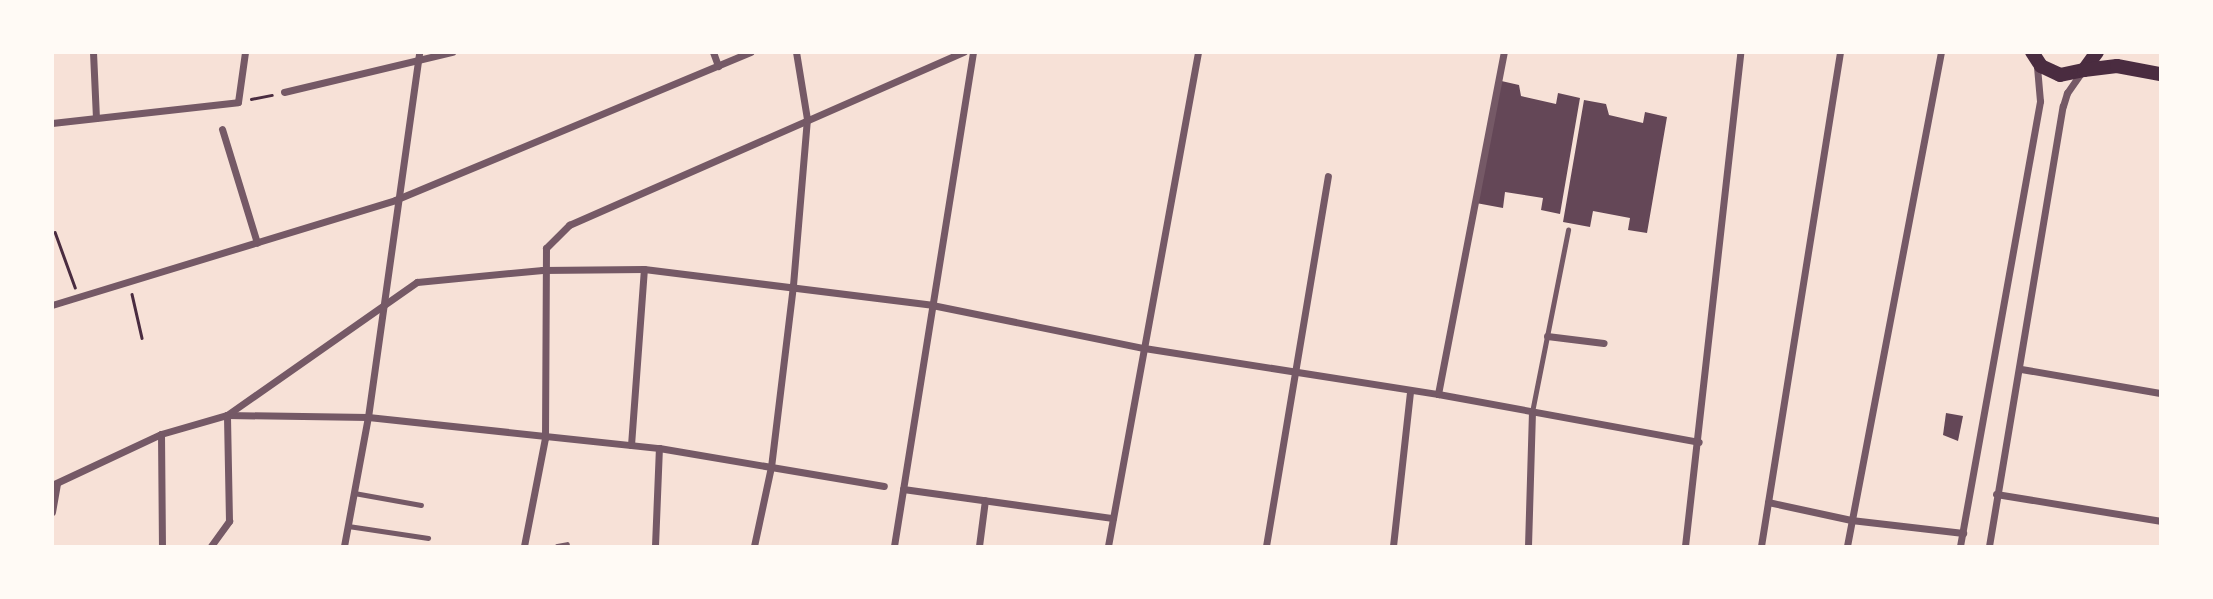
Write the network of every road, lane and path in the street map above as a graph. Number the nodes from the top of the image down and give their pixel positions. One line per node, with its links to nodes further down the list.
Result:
1 (93, 52): 23 (street)
2 (245, 52): 22 (street)
3 (419, 52): 17 (street)
4 (452, 52): 17 (street)
5 (713, 52): 18 (street)
6 (750, 52): 18 (street)
7 (796, 52): 24 (street)
8 (964, 52): 24 (street)
9 (973, 52): 39 (street)
10 (1198, 52): 43 (street)
11 (1504, 52): 48 (street)
12 (1740, 52): 54 (street)
13 (1840, 52): 64 (street)
14 (1941, 52): 68 (street)
15 (2097, 52): 19 (main road)
16 (2031, 54): 19 (main road); 71 (street)
17 (417, 63): 21 (street); 28 (street)
18 (718, 66): 28 (street)
19 (2084, 70): 20 (main road); 44 (street)
20 (2161, 74)
21 (284, 92): 22 (path)
22 (238, 102): 23 (street)
23 (96, 118): 25 (street)
24 (807, 119): 33 (street); 35 (street)
25 (52, 123)
26 (222, 129): 31 (street)
27 (1328, 176): 45 (street)
28 (395, 200): 31 (street); 37 (street)
29 (1568, 230): 40 (lane)
30 (55, 232): 36 (path)
31 (257, 243): 34 (street)
32 (644, 269): 33 (street); 35 (street); 55 (street)
33 (542, 270): 37 (street); 53 (street)
34 (130, 282): 36 (street); 41 (path)
35 (793, 285): 39 (street); 57 (street)
36 (79, 297): 38 (street)
37 (381, 303): 50 (street); 51 (street)
38 (52, 305)
39 (932, 305): 43 (street); 60 (street)
40 (1547, 336): 42 (street); 49 (lane)
41 (142, 338)
42 (1604, 343)
43 (1144, 348): 45 (street); 67 (street)
44 (2021, 369): 47 (street); 62 (street)
45 (1293, 373): 46 (street); 84 (street)
46 (1410, 391): 48 (street); 85 (street)
47 (2161, 393)
48 (1438, 394): 49 (street)
49 (1532, 414): 54 (street); 86 (street)
50 (227, 415): 51 (street); 52 (street); 75 (street)
51 (368, 417): 53 (street); 61 (street)
52 (161, 434): 58 (street); 74 (street)
53 (545, 438): 55 (street); 77 (street)
54 (1699, 442): 87 (street)
55 (631, 445): 56 (street)
56 (659, 448): 57 (street); 79 (street)
57 (771, 467): 59 (street); 80 (street)
58 (55, 484): 66 (street)
59 (884, 486)
60 (903, 489): 63 (street); 81 (street)
61 (354, 493): 65 (lane); 70 (street)
62 (1996, 494): 69 (street); 91 (street)
63 (985, 500): 67 (street); 82 (street)
64 (1768, 502): 68 (street); 88 (street)
65 (421, 505)
66 (52, 512)
67 (1113, 518): 83 (street)
68 (1851, 520): 71 (street); 89 (street)
69 (2161, 521)
70 (348, 526): 72 (lane); 76 (street)
71 (1963, 533): 90 (street)
72 (428, 538)
73 (567, 544): 78 (lane)
74 (162, 547)
75 (211, 547)
76 (344, 547)
77 (524, 547)
78 (556, 547)
79 (655, 547)
80 (754, 547)
81 (894, 547)
82 (979, 547)
83 (1108, 547)
84 (1266, 547)
85 (1393, 547)
86 (1528, 547)
87 (1685, 547)
88 (1761, 547)
89 (1847, 547)
90 (1960, 547)
91 (1989, 547)

